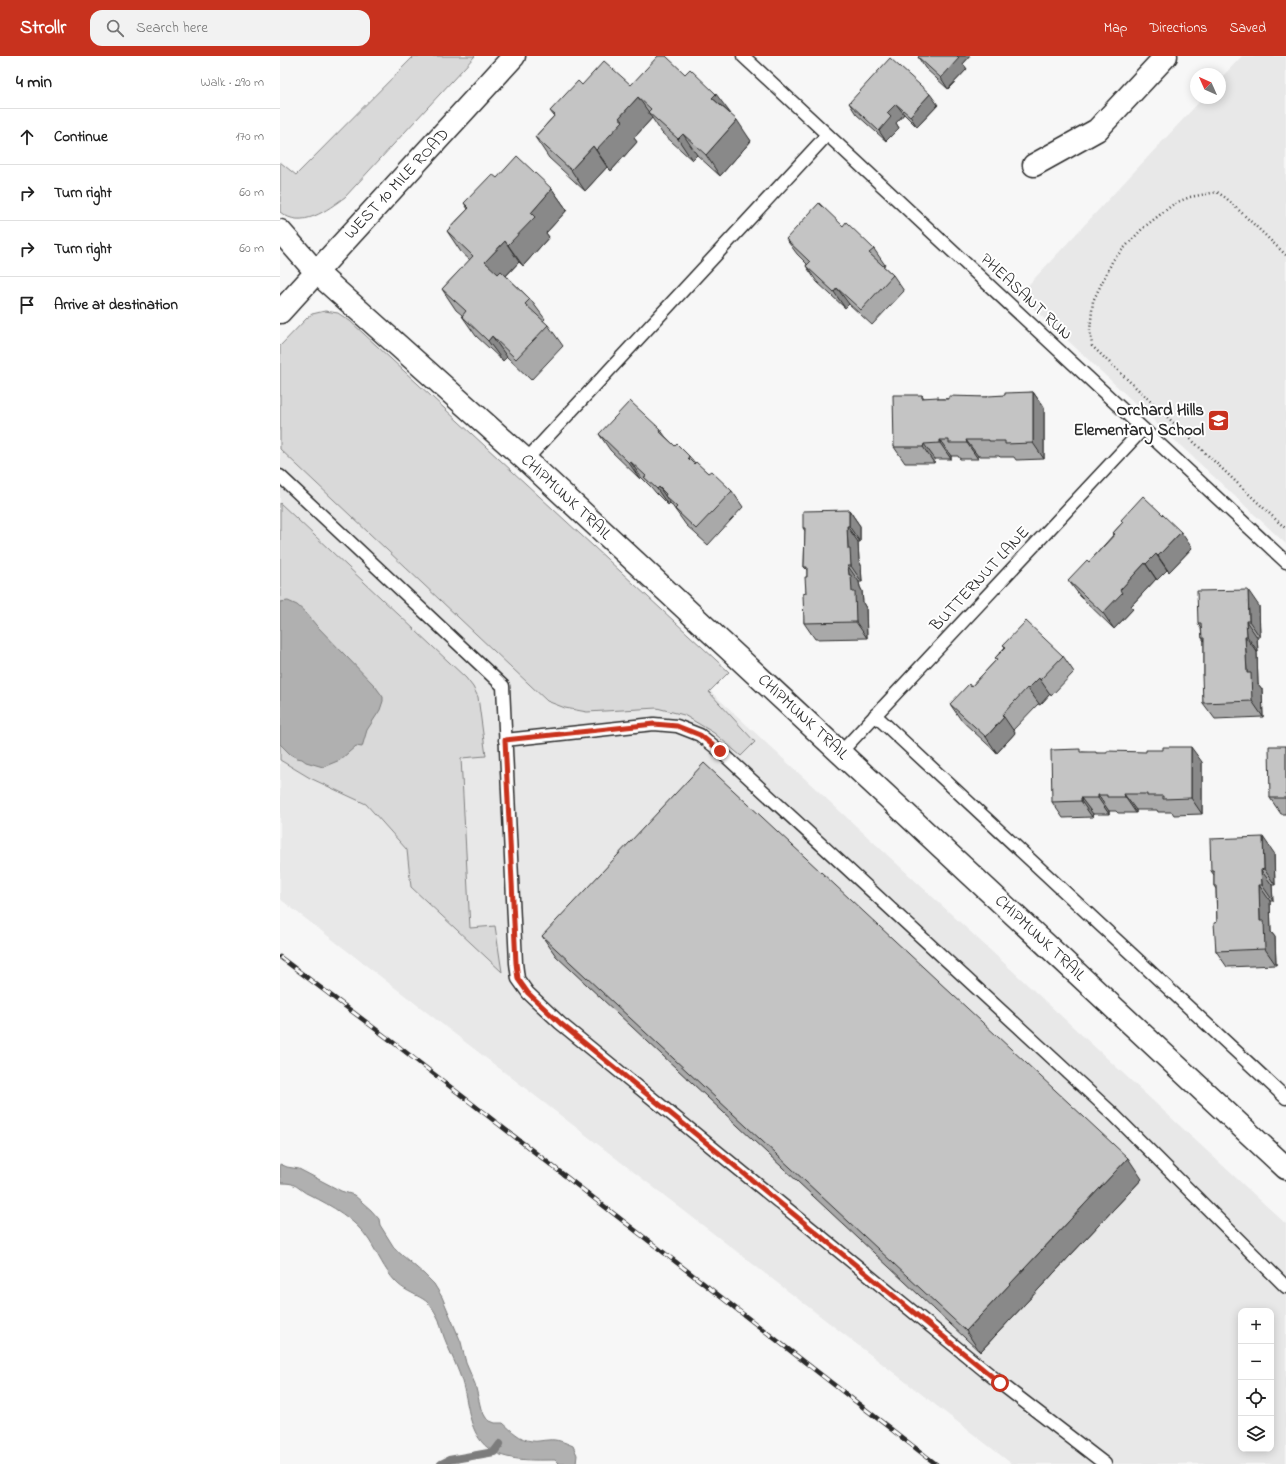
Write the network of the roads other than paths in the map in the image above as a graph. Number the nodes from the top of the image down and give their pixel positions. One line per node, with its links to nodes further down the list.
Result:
1 (514, 56): 7 (street, WEST 10 MILE ROAD)
2 (743, 56): 4 (lane, PHEASANT RUN)
3 (1166, 56): 5 (street)
4 (827, 135): 9 (lane, PHEASANT RUN); 10 (lane)
5 (1034, 165)
6 (280, 230): 7 (street, CHIPMUNK TRAIL)
7 (316, 272): 8 (street, WEST 10 MILE ROAD); 10 (street, CHIPMUNK TRAIL)
8 (280, 312)
9 (1143, 429): 12 (lane, PHEASANT RUN); 13 (lane, BUTTERNUT LANE)
10 (526, 460): 15 (street, CHIPMUNK TRAIL)
11 (280, 476): 14 (lane)
12 (1286, 562)
13 (875, 714): 15 (lane, BUTTERNUT LANE); 16 (lane)
14 (505, 740): 18 (lane); 19 (lane)
15 (840, 752): 17 (street, CHIPMUNK TRAIL)
16 (1286, 1098)
17 (1286, 1168)
18 (1286, 1287)
19 (1106, 1464)

